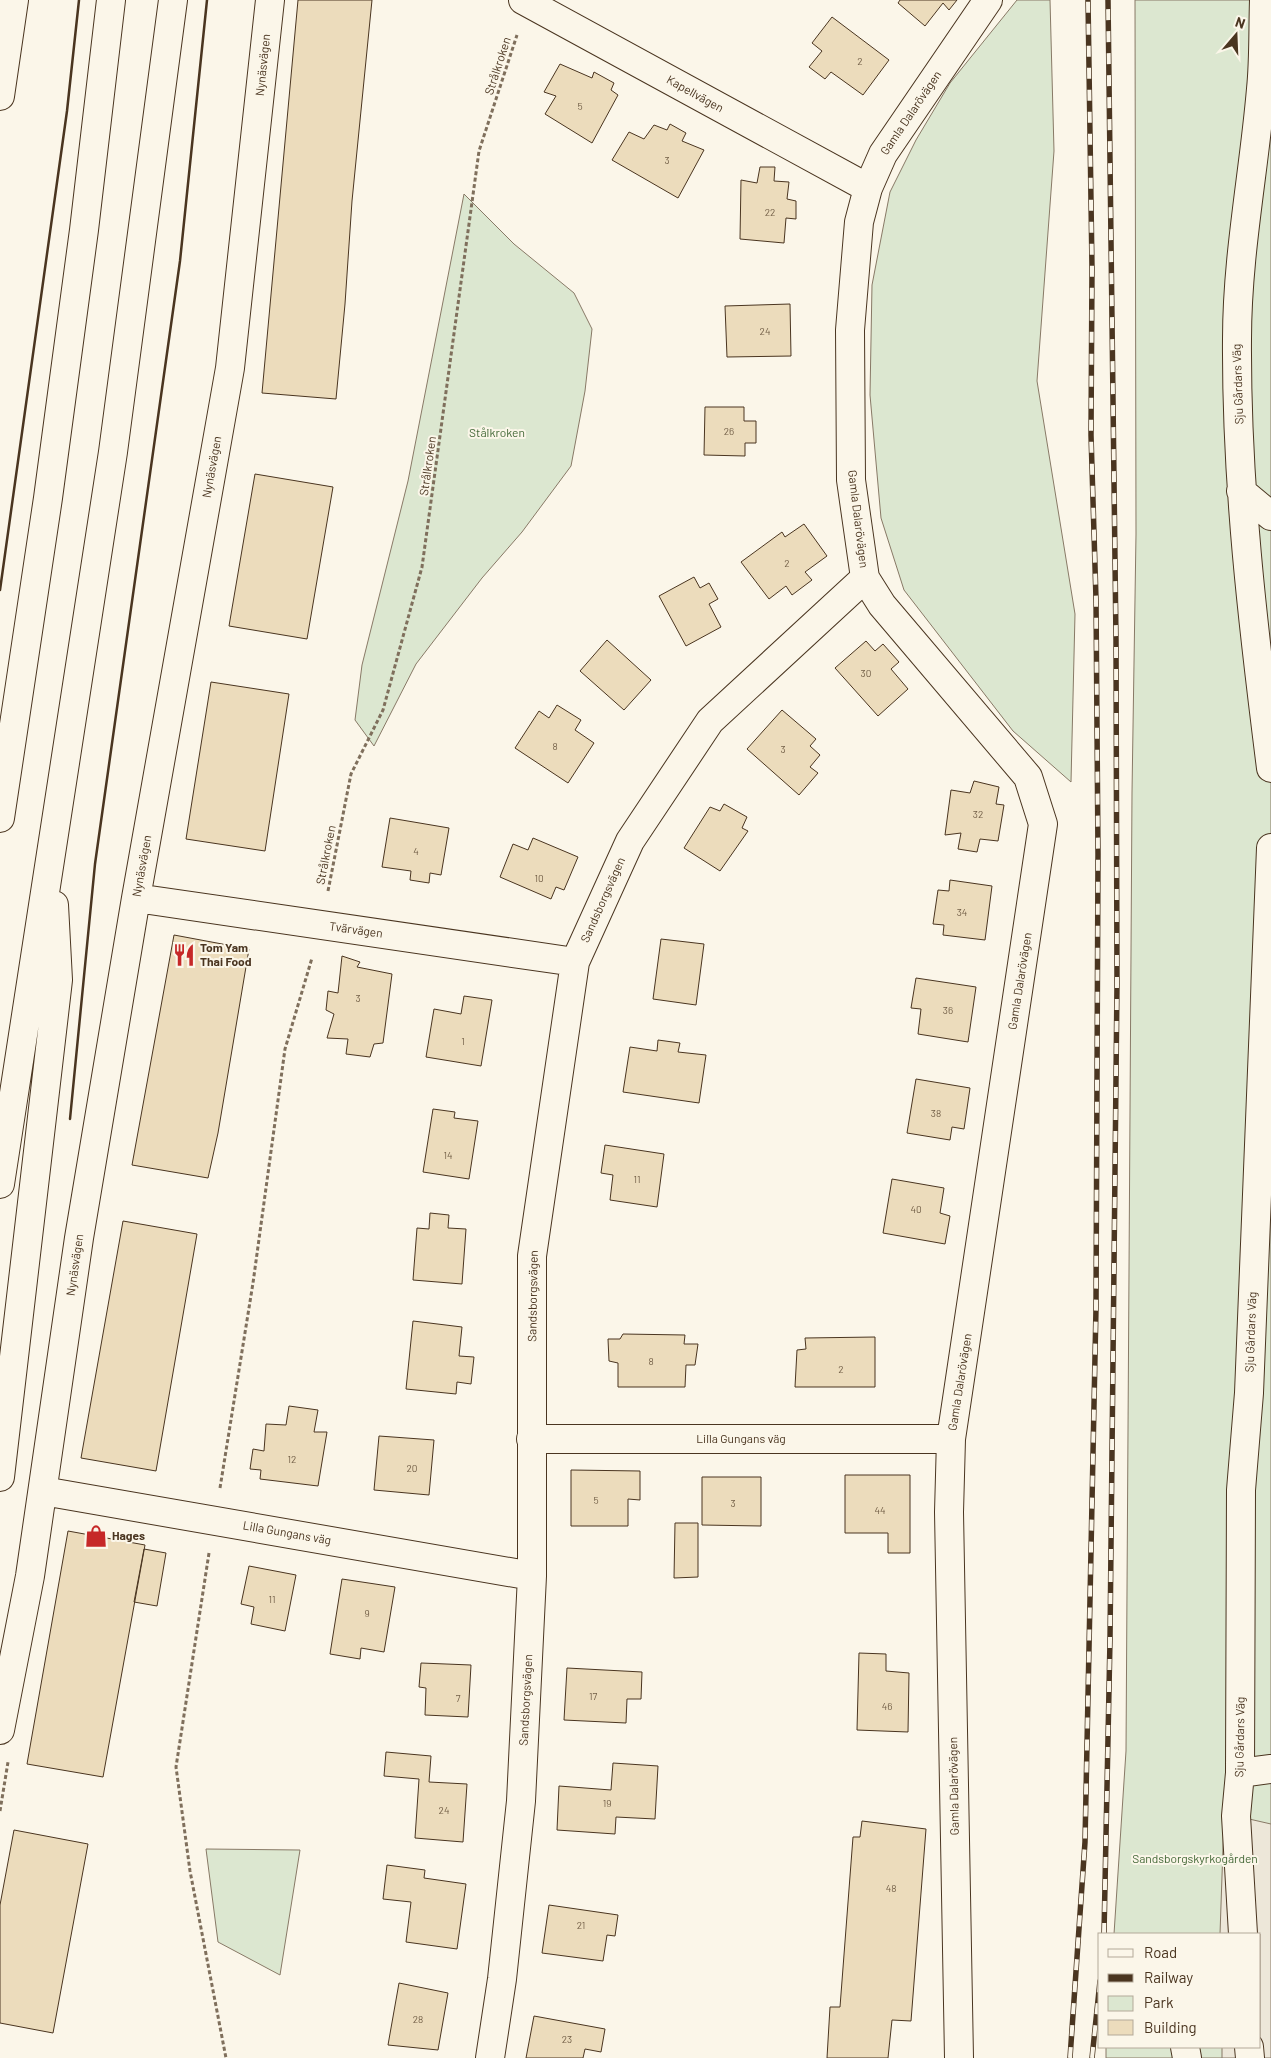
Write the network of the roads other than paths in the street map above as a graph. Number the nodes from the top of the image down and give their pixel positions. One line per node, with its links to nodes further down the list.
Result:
1 (14, 0): 8 (main road)
2 (111, 0): 14 (main road)
3 (173, 0): 15 (main road)
4 (270, 0): 17 (main road, Nynäsvägen)
5 (988, 0): 9 (main road, Gamla Dalarövägen)
6 (1264, 0): 10 (main road, Sju Gårdars Väg)
7 (525, 1): 9 (main road, Kapellvägen)
8 (0, 96)
9 (868, 188): 12 (main road, Gamla Dalarövägen)
10 (1241, 491): 11 (main road); 13 (main road, Sju Gårdars Väg)
11 (1271, 516)
12 (865, 578): 18 (main road, Sandsborgsvägen); 24 (main road, Gamla Dalarövägen)
13 (1271, 768)
14 (0, 818)
15 (51, 847): 20 (main road); 25 (main road)
16 (1271, 848): 19 (main road, Sju Gårdars Väg)
17 (136, 898): 18 (main road, Tvärvägen); 26 (main road, Nynäsvägen)
18 (575, 962): 23 (main road, Sandsborgsvägen)
19 (1267, 1102): 22 (main road, Sju Gårdars Väg)
20 (0, 1184)
21 (1271, 1376): 22 (main road)
22 (1249, 1393): 30 (main road, Sju Gårdars Väg)
23 (531, 1439): 24 (main road, Lilla Gungans väg); 27 (main road, Sandsborgsvägen)
24 (951, 1439): 33 (main road, Gamla Dalarövägen)
25 (0, 1477)
26 (43, 1491): 27 (main road, Lilla Gungans väg); 28 (main road, Nynäsvägen)
27 (532, 1576): 32 (main road, Sandsborgsvägen)
28 (0, 1730)
29 (1271, 1769): 30 (main road)
30 (1240, 1773): 31 (main road, Sju Gårdars Väg)
31 (1243, 1933)
32 (490, 2058)
33 (959, 2058)

